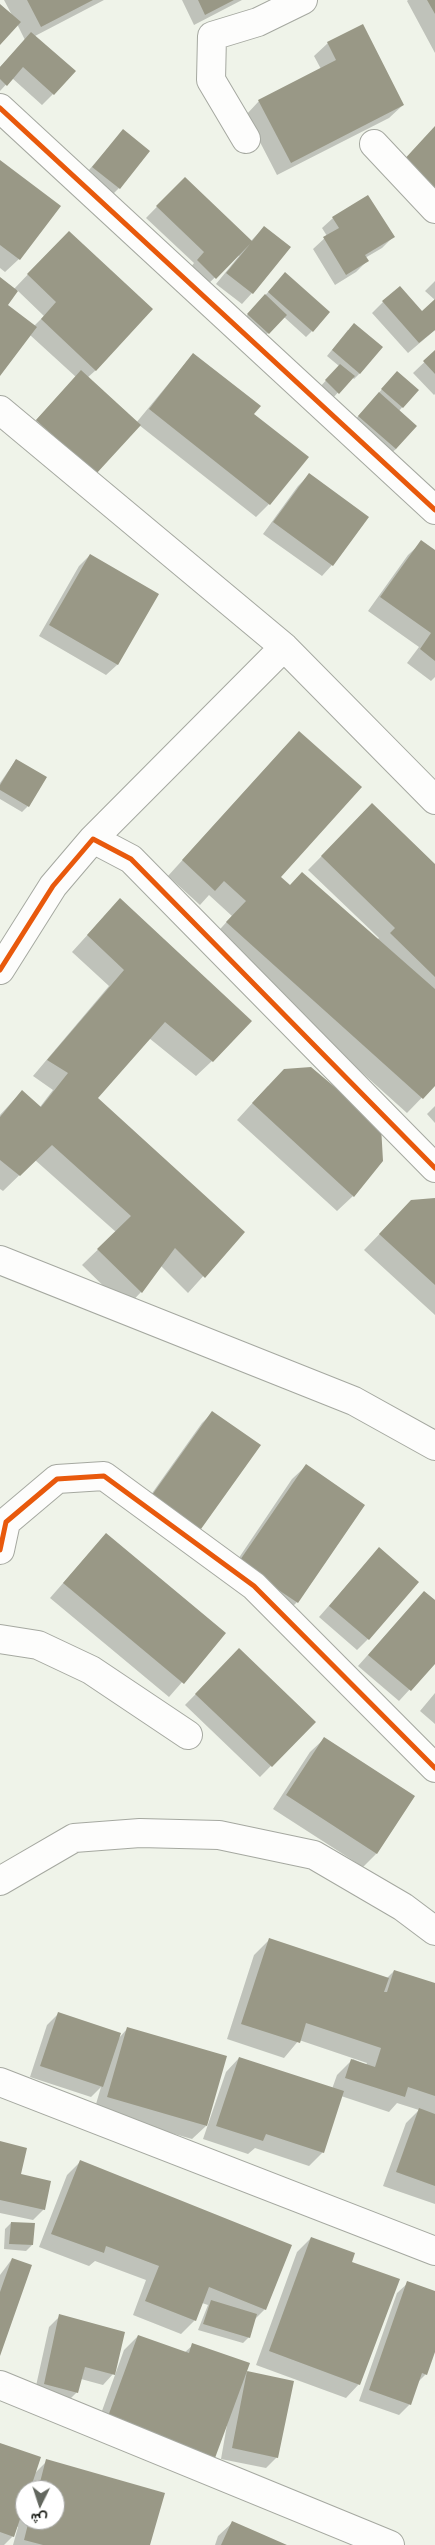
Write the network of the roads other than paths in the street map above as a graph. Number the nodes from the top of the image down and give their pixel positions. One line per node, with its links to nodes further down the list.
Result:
1 (303, 0): 3 (street)
2 (0, 108): 7 (street)
3 (246, 139)
4 (374, 144): 5 (street)
5 (435, 209)
6 (0, 410): 8 (street)
7 (435, 510)
8 (284, 647): 9 (street); 10 (street)
9 (435, 800)
10 (94, 839): 11 (street); 12 (street)
11 (0, 970)
12 (435, 1168)
13 (0, 1260): 14 (street)
14 (435, 1446)
15 (0, 1550): 18 (street)
16 (0, 1639): 17 (street)
17 (188, 1736)
18 (435, 1768)
19 (0, 1881): 20 (street)
20 (435, 1931)
21 (0, 2082): 22 (street)
22 (435, 2251)
23 (0, 2385): 24 (street)
24 (390, 2545)

